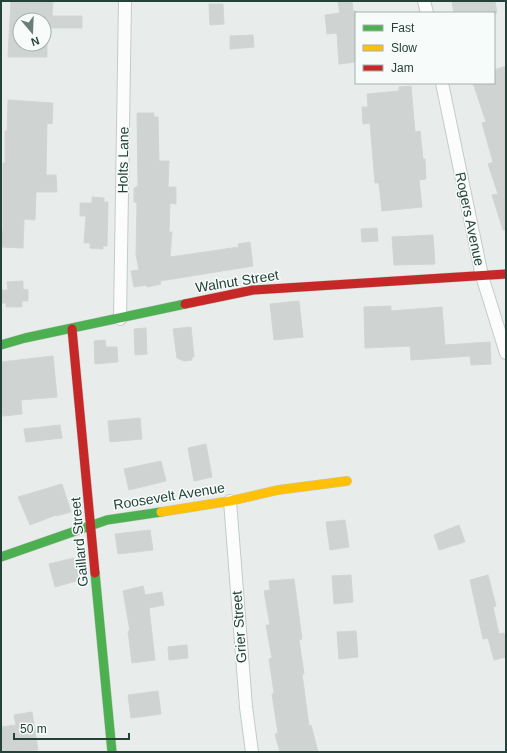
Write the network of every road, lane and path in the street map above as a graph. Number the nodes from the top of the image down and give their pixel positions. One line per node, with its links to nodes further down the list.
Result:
1 (125, 1): 7 (street, Holts Lane)
2 (424, 1): 3 (street)
3 (427, 12)
4 (442, 84): 6 (street, Rogers Avenue)
5 (506, 274): 6 (street, Walnut Street)
6 (482, 276): 7 (street, Walnut Street); 12 (street, Rogers Avenue)
7 (120, 319): 8 (street, Walnut Street)
8 (72, 329): 10 (street, Walnut Street); 15 (street, Gaillard Street)
9 (1, 335): 10 (street)
10 (25, 338): 11 (street, Walnut Street)
11 (1, 345)
12 (506, 353)
13 (347, 481): 14 (street, Roosevelt Avenue)
14 (230, 501): 15 (street, Roosevelt Avenue); 18 (street, Grier Street)
15 (92, 526): 16 (street, Roosevelt Avenue); 17 (street, Gaillard Street)
16 (1, 557)
17 (112, 752)
18 (252, 752)

